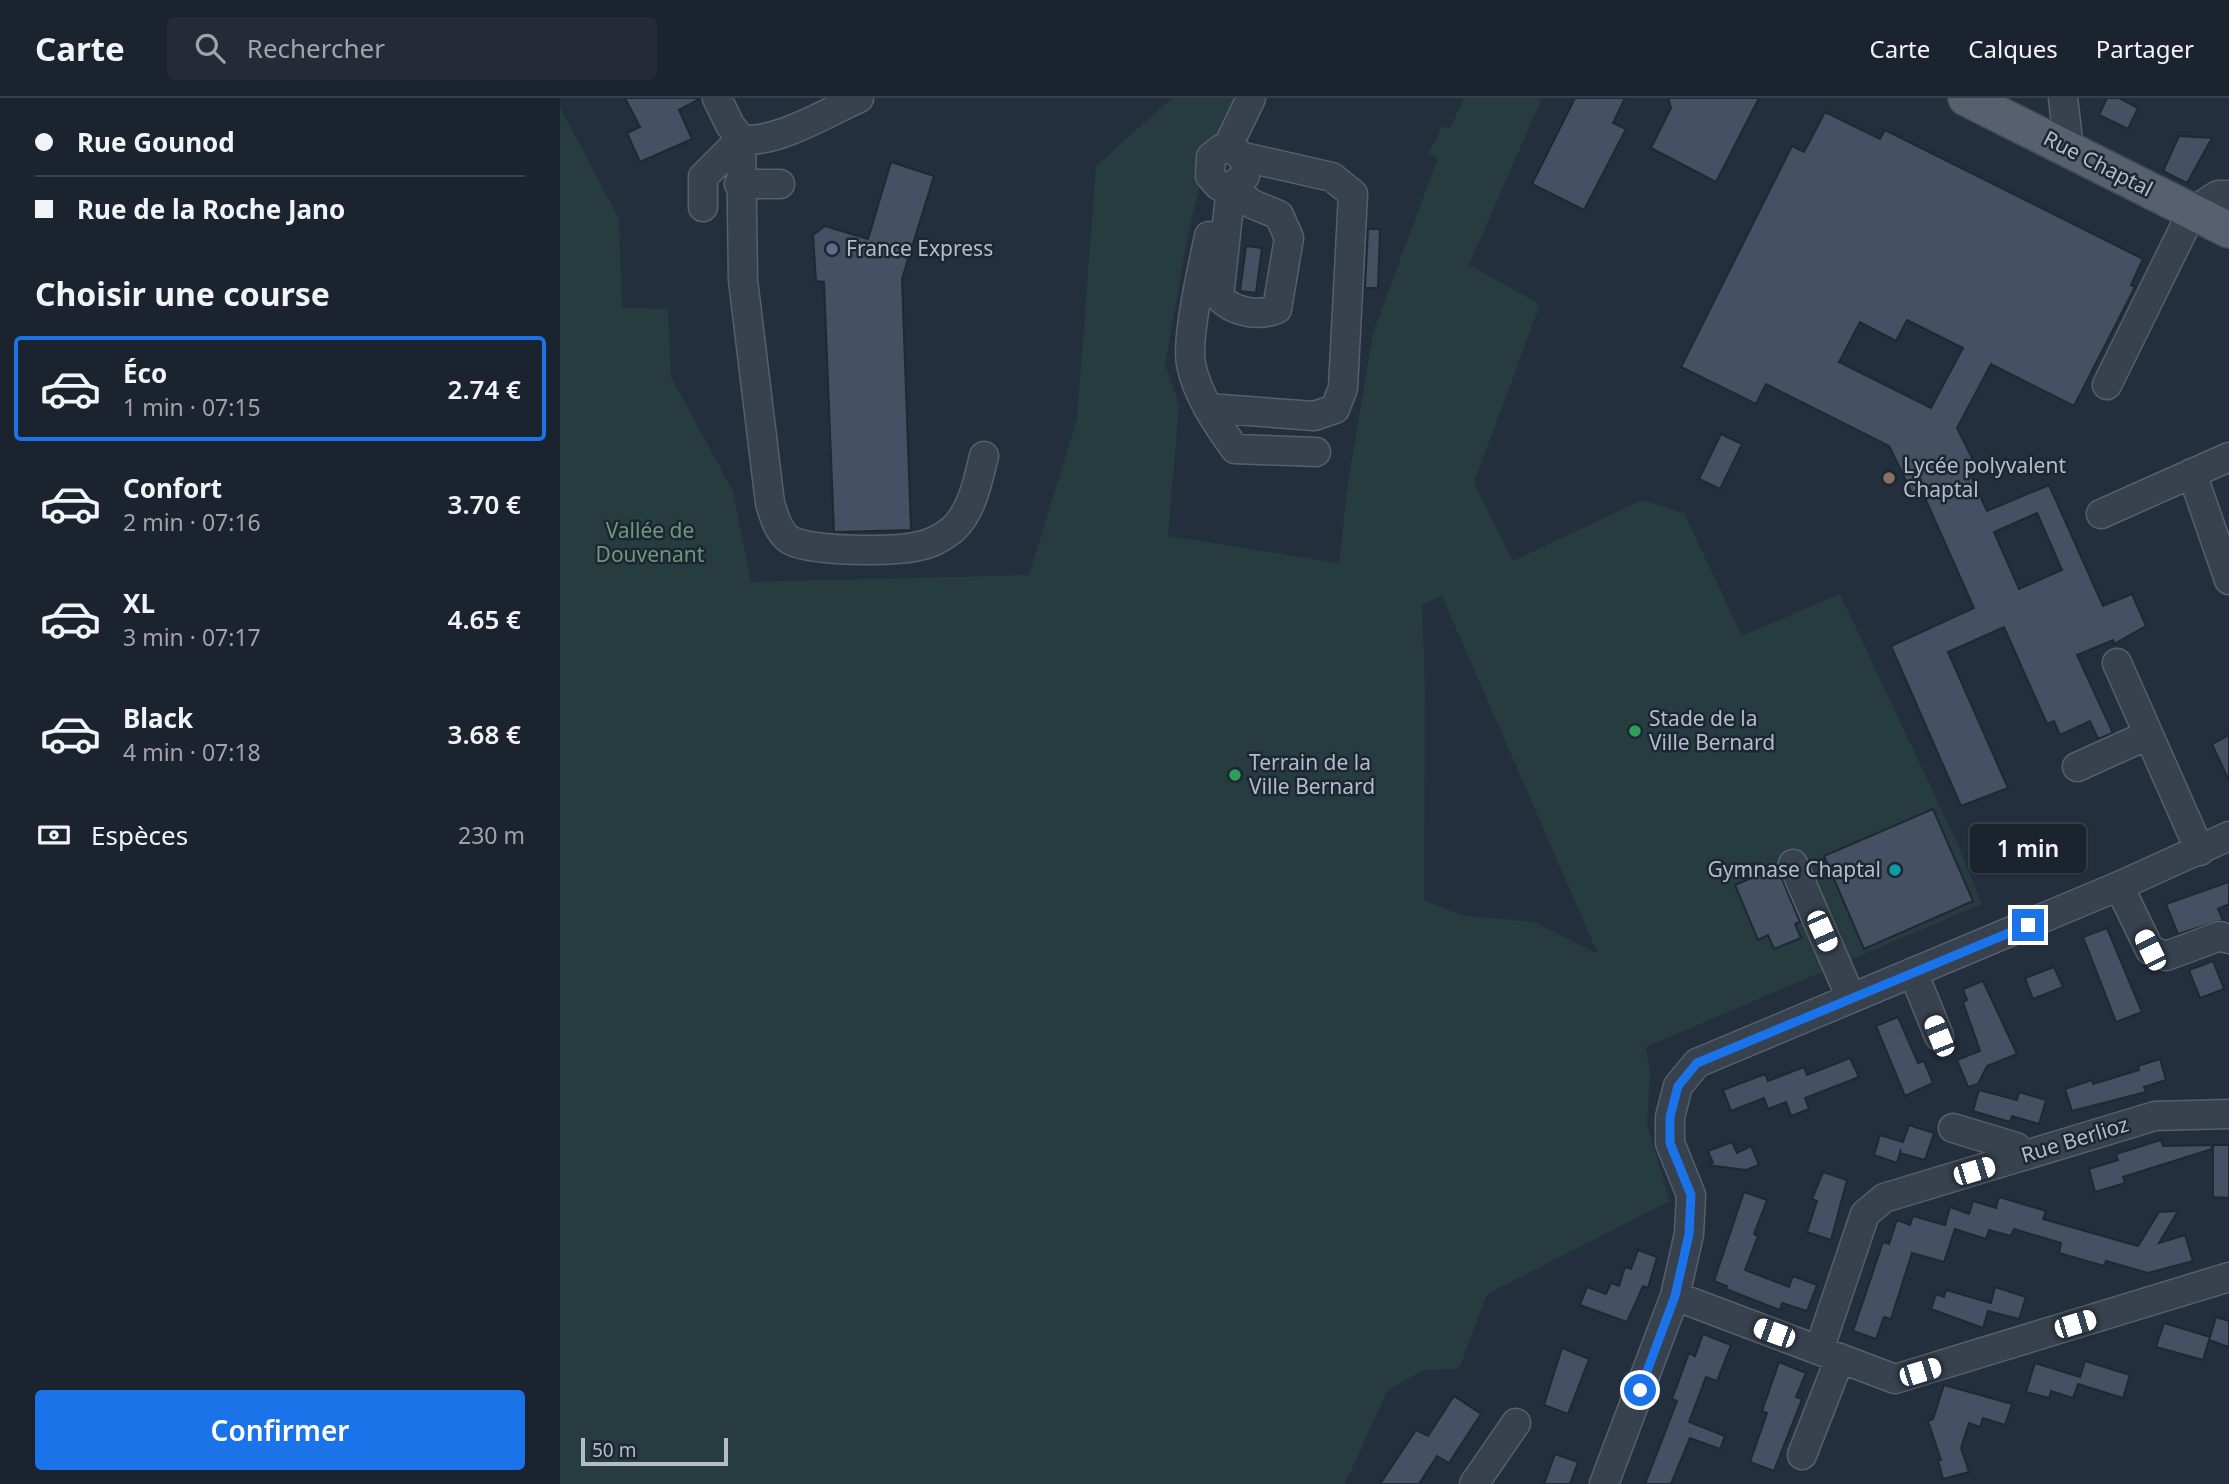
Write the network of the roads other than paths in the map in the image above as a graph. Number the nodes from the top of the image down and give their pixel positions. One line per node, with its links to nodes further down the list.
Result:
1 (717, 98): 6 (street)
2 (859, 98): 6 (street)
3 (1251, 98): 8 (street)
4 (1966, 98): 7 (main road, Rue Chaptal)
5 (2063, 98): 7 (street)
6 (741, 139): 9 (street); 12 (street)
7 (2068, 149): 13 (main road, Rue Chaptal)
8 (1236, 152): 16 (street); 16 (street)
9 (739, 184): 10 (street); 18 (street)
10 (780, 184)
11 (2229, 195): 13 (street)
12 (703, 207)
13 (2192, 212): 14 (main road, Rue Chaptal); 15 (street)
14 (2229, 230)
15 (2108, 385)
16 (1208, 408): 17 (street)
17 (1316, 452)
18 (984, 456)
19 (2229, 457): 20 (street)
20 (2192, 473): 21 (street); 22 (street)
21 (2101, 514)
22 (2229, 580)
23 (2117, 663): 24 (street)
24 (2148, 735): 25 (street); 27 (street)
25 (2077, 767)
26 (2229, 836): 27 (street)
27 (2200, 851): 29 (street)
28 (1793, 864): 32 (street)
29 (2119, 886): 30 (street); 31 (street)
30 (2229, 939)
31 (1913, 972): 32 (street); 33 (street)
32 (1851, 998): 38 (street)
33 (1939, 1036)
34 (2229, 1114): 36 (street, Rue Berlioz)
35 (1952, 1128): 36 (street)
36 (2019, 1157): 39 (street, Rue Berlioz)
37 (2229, 1277): 39 (street)
38 (1675, 1296): 39 (street); 43 (street)
39 (1829, 1354): 41 (street)
40 (1516, 1423): 42 (street)
41 (1802, 1455)
42 (1474, 1484)
43 (1604, 1484)

